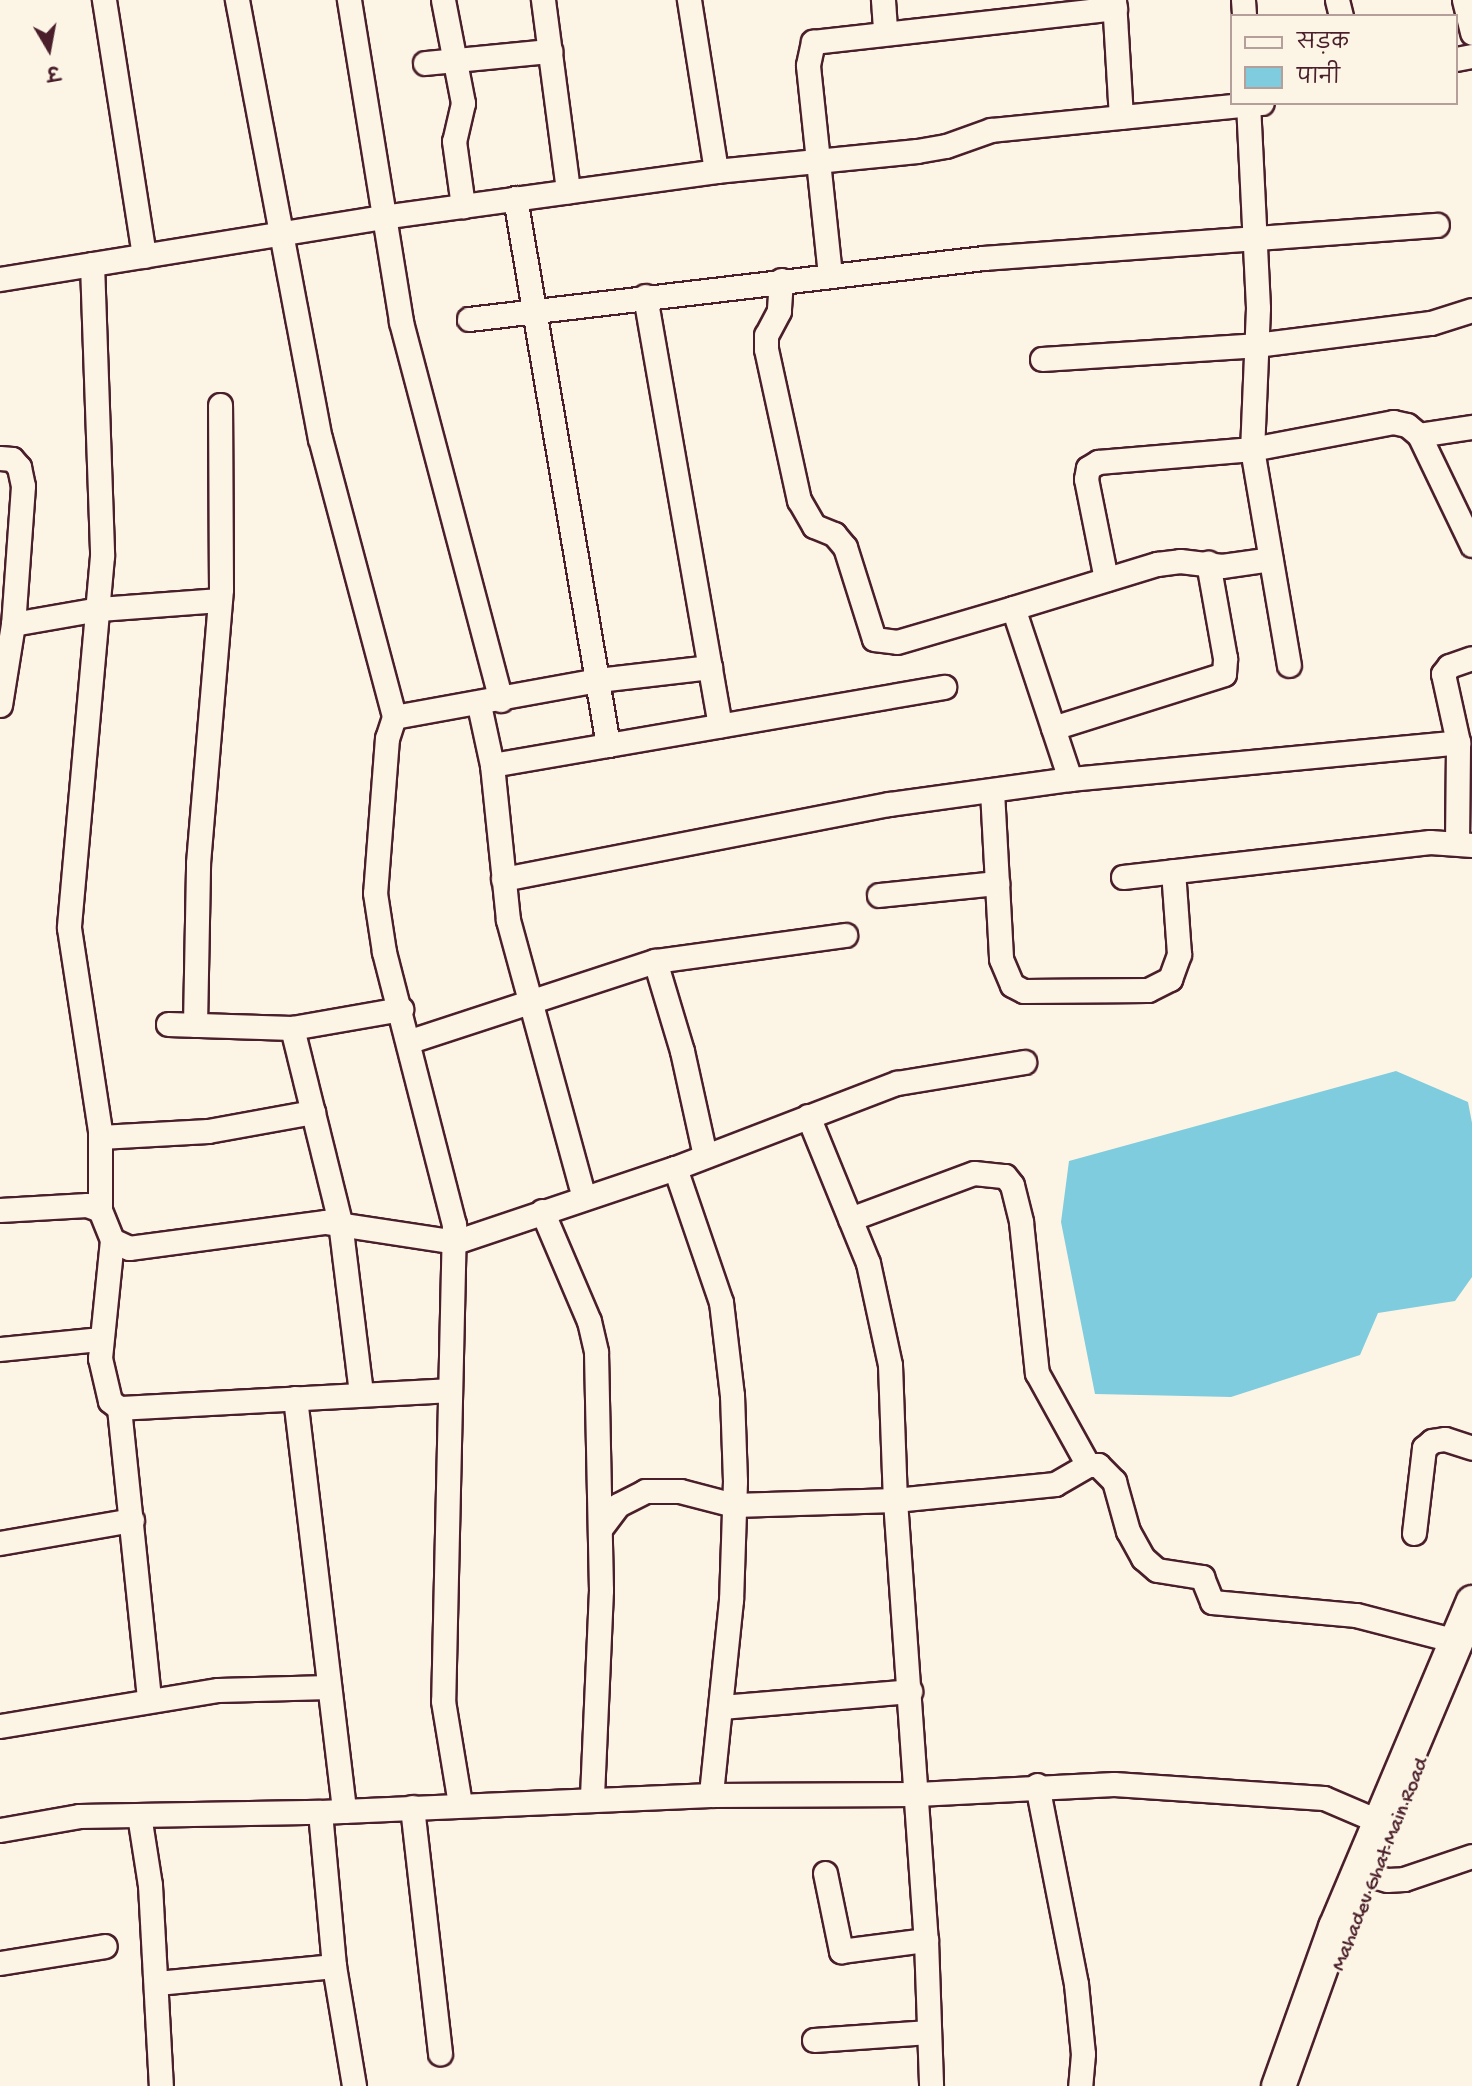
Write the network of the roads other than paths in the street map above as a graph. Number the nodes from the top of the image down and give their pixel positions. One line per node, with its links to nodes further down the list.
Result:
1 (104, 0): 27 (street)
2 (237, 0): 25 (street)
3 (349, 0): 23 (street)
4 (443, 0): 13 (street)
5 (543, 0): 12 (street)
6 (690, 0): 19 (street)
7 (883, 0): 10 (street)
8 (1464, 0): 11 (street)
9 (1115, 4): 10 (street); 17 (street)
10 (885, 32): 18 (street)
11 (1472, 33)
12 (550, 51): 13 (street); 20 (street)
13 (455, 60): 14 (street); 22 (street)
14 (425, 63)
15 (1243, 105): 17 (street)
16 (1253, 105): 26 (street)
17 (1121, 117): 18 (street)
18 (816, 159): 19 (street); 29 (street)
19 (716, 171): 20 (street)
20 (568, 191): 21 (street)
21 (515, 198): 22 (street); 33 (street)
22 (463, 206): 23 (street)
23 (387, 216): 25 (street); 56 (street)
24 (1437, 225): 26 (street)
25 (281, 233): 27 (street); 58 (street)
26 (1256, 236): 29 (street); 36 (street)
27 (144, 256): 28 (street)
28 (92, 264): 30 (street); 49 (street)
29 (830, 275): 31 (street)
30 (0, 279)
31 (781, 281): 32 (street); 48 (street)
32 (645, 296): 33 (street); 53 (street)
33 (536, 309): 35 (street); 54 (street)
34 (1472, 310): 36 (street)
35 (469, 319)
36 (1256, 345): 37 (street); 41 (street)
37 (1042, 359)
38 (220, 405): 47 (street)
39 (1472, 427): 40 (street)
40 (1419, 435): 41 (street); 43 (street)
41 (1252, 449): 44 (street); 46 (street)
42 (0, 458): 50 (street)
43 (1472, 545)
44 (1271, 559): 45 (street); 52 (street)
45 (1208, 563): 46 (street); 60 (street)
46 (1106, 579): 48 (street)
47 (220, 600): 49 (street); 77 (street)
48 (1013, 608): 60 (street)
49 (99, 609): 50 (street); 83 (street)
50 (13, 624): 57 (street)
51 (1472, 658): 61 (street)
52 (1289, 665)
53 (710, 667): 54 (street); 59 (street)
54 (598, 680): 56 (street); 62 (street)
55 (944, 687): 59 (street)
56 (490, 703): 58 (street); 63 (street)
57 (0, 705)
58 (394, 717): 75 (street)
59 (720, 725): 62 (street)
60 (1053, 728): 64 (street)
61 (1458, 742): 64 (street); 66 (street)
62 (608, 745): 63 (street)
63 (492, 765): 69 (street)
64 (1070, 779): 65 (street)
65 (992, 791): 69 (street); 70 (street)
66 (1464, 844): 67 (street)
67 (1172, 871): 68 (street); 70 (street)
68 (1123, 877)
69 (503, 879): 74 (street)
70 (997, 883): 71 (street)
71 (879, 895)
72 (845, 935): 73 (street)
73 (655, 961): 74 (street); 84 (street)
74 (528, 1001): 79 (street); 86 (street)
75 (401, 1009): 78 (street); 79 (street)
76 (168, 1024): 77 (street)
77 (195, 1025): 78 (street)
78 (292, 1028): 81 (street)
79 (410, 1041): 93 (street)
80 (1024, 1062): 82 (street)
81 (313, 1112): 83 (street); 91 (street)
82 (808, 1116): 84 (street); 90 (street)
83 (100, 1137): 88 (street)
84 (705, 1156): 85 (street)
85 (676, 1168): 86 (street); 103 (street)
86 (584, 1197): 89 (street)
87 (0, 1210): 88 (street)
88 (100, 1210): 92 (street)
89 (542, 1211): 93 (street); 105 (street)
90 (850, 1219): 101 (street); 102 (street)
91 (340, 1222): 92 (street); 93 (street); 97 (street)
92 (112, 1240): 94 (street)
93 (455, 1242): 96 (street)
94 (100, 1339): 95 (street); 99 (street)
95 (0, 1349)
96 (450, 1390): 97 (street); 119 (street)
97 (361, 1392): 98 (street)
98 (296, 1398): 99 (street); 110 (street)
99 (119, 1408): 104 (street)
100 (1472, 1448): 106 (street)
101 (1087, 1465): 102 (street); 109 (street)
102 (895, 1500): 103 (street); 111 (street)
103 (734, 1505): 105 (street); 113 (street)
104 (132, 1520): 107 (street); 112 (street)
105 (600, 1529): 118 (street)
106 (1414, 1533)
107 (0, 1543)
108 (1472, 1602): 109 (street)
109 (1464, 1644): 124 (street); 128 (street, Mahadev Ghat Main Road)
110 (329, 1688): 112 (street); 121 (street)
111 (910, 1691): 113 (street); 116 (street)
112 (149, 1700): 114 (street)
113 (721, 1707): 117 (street)
114 (0, 1726)
115 (1037, 1785): 116 (street); 124 (street); 140 (street)
116 (917, 1794): 117 (street); 129 (street)
117 (711, 1795): 118 (street)
118 (592, 1800): 119 (street)
119 (460, 1804): 120 (street)
120 (412, 1807): 121 (street); 136 (street)
121 (344, 1811): 122 (street)
122 (320, 1812): 123 (street); 132 (street)
123 (139, 1815): 125 (street); 133 (street)
124 (1380, 1822): 128 (street)
125 (0, 1829)
126 (1472, 1856): 128 (street)
127 (825, 1874): 129 (street)
128 (1368, 1874): 141 (street); 142 (street, Mahadev Ghat Main Road)
129 (926, 1940): 134 (street)
130 (105, 1946): 131 (street)
131 (0, 1963)
132 (334, 1966): 133 (street); 138 (street)
133 (157, 1983): 137 (street)
134 (929, 2032): 135 (street); 139 (street)
135 (814, 2040)
136 (440, 2053)
137 (161, 2086)
138 (354, 2086)
139 (931, 2086)
140 (1080, 2086)
141 (1278, 2086)
142 (1299, 2086)

